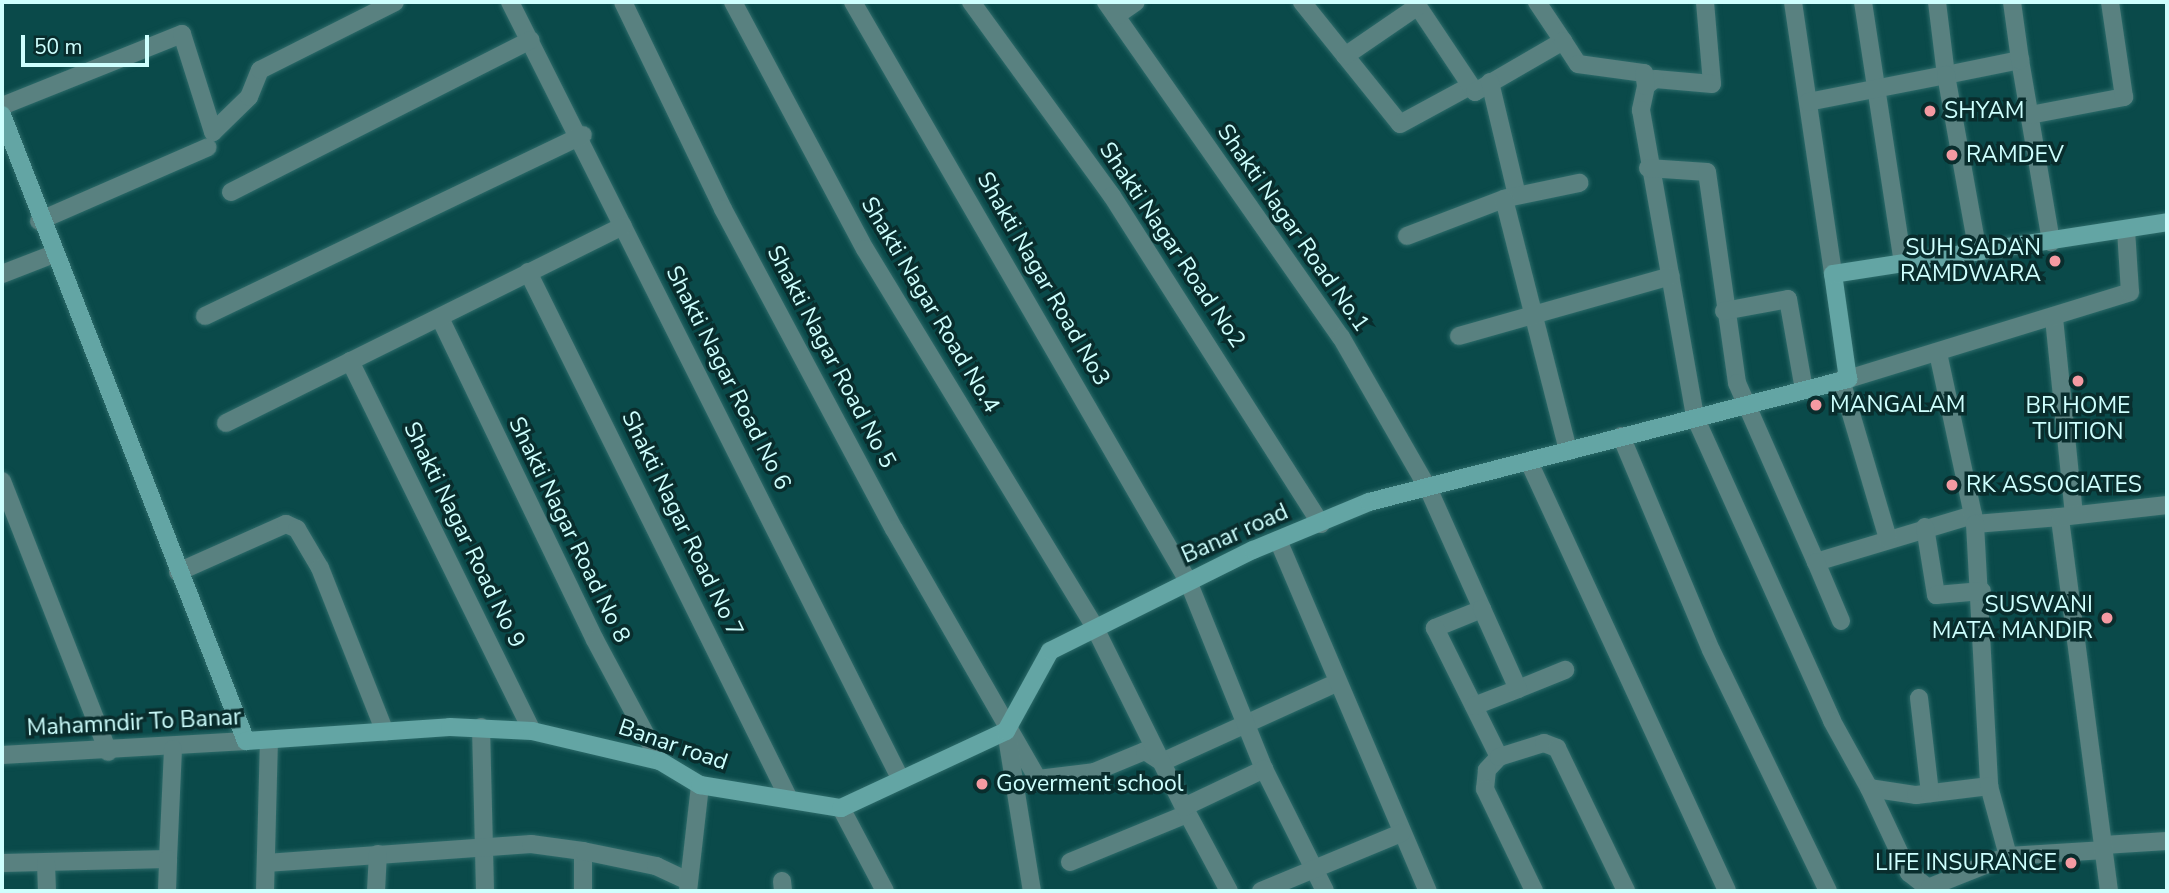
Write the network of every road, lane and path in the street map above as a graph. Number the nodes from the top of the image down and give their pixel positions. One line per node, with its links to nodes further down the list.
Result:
1 (395, 2): 28 (street)
2 (510, 2): 18 (street, Shakti Nagar Road No 6)
3 (623, 2): 90 (street, Shakti Nagar Road No 5)
4 (733, 2): 81 (street, Shakti Nagar Road No.4)
5 (853, 2): 77 (street, Shakti Nagar Road No3)
6 (971, 2): 71 (street, Shakti Nagar Road No2)
7 (1136, 2): 17 (street)
8 (1302, 2): 20 (street)
9 (1537, 2): 19 (street)
10 (1705, 2): 25 (street)
11 (1793, 2): 27 (street)
12 (1863, 2): 26 (street)
13 (1937, 2): 22 (street)
14 (2012, 2): 21 (street)
15 (2110, 2): 30 (street)
16 (1417, 4): 20 (street); 24 (street)
17 (1111, 9): 67 (street, Shakti Nagar Road No.1)
18 (531, 40): 31 (street, Shakti Nagar Road No 6); 35 (street)
19 (1563, 41): 23 (street); 25 (street)
20 (1345, 56): 24 (street)
21 (2020, 60): 22 (street); 30 (street)
22 (1946, 75): 26 (street); 43 (street)
23 (1489, 82): 24 (street); 36 (street)
24 (1470, 86)
25 (1646, 86): 33 (street)
26 (1874, 88): 27 (street); 45 (street)
27 (1808, 102): 48 (street)
28 (2, 106)
29 (2, 115): 37 (street)
30 (2029, 115): 42 (street)
31 (583, 135): 39 (street, Shakti Nagar Road No 6); 52 (street)
32 (208, 147): 37 (street)
33 (1648, 169): 49 (street); 50 (street)
34 (1580, 183): 36 (street)
35 (231, 192)
36 (1511, 197): 41 (street); 51 (street)
37 (39, 221): 44 (street)
38 (2167, 222): 40 (street)
39 (623, 226): 46 (street); 101 (street, Shakti Nagar Road No 6)
40 (2126, 230): 42 (street); 54 (street)
41 (1407, 236)
42 (2051, 242): 43 (street)
43 (1978, 252): 45 (street)
44 (51, 255): 47 (street); 76 (street)
45 (1903, 263): 48 (street)
46 (528, 272): 53 (street); 106 (street, Shakti Nagar Road No 7)
47 (2, 274)
48 (1833, 274): 58 (street)
49 (1671, 276): 51 (street); 61 (street)
50 (1724, 311): 59 (street); 60 (street)
51 (1532, 313): 55 (street); 64 (street)
52 (205, 316)
53 (440, 318): 57 (street); 98 (street, Shakti Nagar Road No 8)
54 (2054, 318): 56 (street); 69 (street)
55 (1459, 336)
56 (1938, 353): 58 (street); 70 (street)
57 (350, 361): 62 (street); 89 (street, Shakti Nagar Road No 9)
58 (1845, 380): 59 (street, Banar road); 73 (street)
59 (1804, 390): 60 (street, Banar road)
60 (1744, 405): 61 (street, Banar road); 75 (street)
61 (1695, 417): 63 (street, Banar road); 104 (street)
62 (226, 423)
63 (1621, 436): 64 (street, Banar road); 139 (street)
64 (1568, 451): 65 (street, Banar road)
65 (1529, 461): 67 (street, Banar road); 138 (street)
66 (2, 481): 95 (street)
67 (1428, 488): 71 (street, Banar road); 79 (street, Shakti Nagar Road No.1)
68 (2167, 505): 69 (street)
69 (2067, 516): 70 (street); 111 (street)
70 (1974, 520): 72 (street); 78 (street)
71 (1321, 524): 74 (street, Banar road)
72 (1925, 527): 73 (street); 78 (street)
73 (1888, 539): 75 (street)
74 (1278, 540): 77 (street, Banar road); 83 (street)
75 (1816, 562): 80 (street)
76 (178, 572): 91 (street); 93 (street)
77 (1188, 581): 81 (street, Banar road); 87 (street, Shakti Nagar Road No3)
78 (1982, 591): 103 (street)
79 (1482, 609): 84 (street, Shakti Nagar Road No.1); 86 (street)
80 (1841, 621)
81 (1095, 628): 90 (street, Banar road); 99 (street, Shakti Nagar Road No.4)
82 (1566, 670): 84 (street)
83 (1338, 682): 87 (street); 109 (street)
84 (1518, 689): 86 (street)
85 (1919, 698): 105 (street)
86 (1474, 706): 97 (street)
87 (1245, 723): 99 (street); 100 (street, Shakti Nagar Road No3)
88 (481, 727): 89 (street, Banar road); 91 (street, Banar road); 112 (street)
89 (532, 731): 98 (street, Banar road)
90 (1006, 731): 99 (street); 101 (street); 131 (street)
91 (385, 732): 92 (street, Banar road)
92 (269, 740): 93 (street, Mahamndir To Banar); 120 (street)
93 (246, 741): 94 (street, Mahamndir To Banar)
94 (173, 749): 95 (street, Mahamndir To Banar); 116 (street)
95 (108, 752): 96 (street, Mahamndir To Banar)
96 (2, 755)
97 (1499, 757): 136 (street); 137 (street)
98 (660, 761): 102 (street, Banar road)
99 (1162, 762): 108 (street, Shakti Nagar Road No.4)
100 (1264, 769): 108 (street); 121 (street, Shakti Nagar Road No3)
101 (900, 778): 107 (street)
102 (699, 785): 106 (street, Banar road); 122 (street)
103 (1989, 786): 105 (street); 115 (street)
104 (1869, 788): 105 (street); 123 (street)
105 (1930, 793)
106 (789, 799): 107 (street, Banar road)
107 (841, 808): 130 (street)
108 (1186, 811): 117 (street); 132 (street, Shakti Nagar Road No.4)
109 (1401, 833): 121 (street); 135 (street)
110 (2167, 841): 111 (street)
111 (2104, 848): 115 (street); 140 (street)
112 (485, 849): 113 (street); 114 (street); 128 (street)
113 (583, 851): 122 (street); 129 (street)
114 (378, 854): 120 (street); 127 (street)
115 (2008, 856): 123 (street)
116 (168, 859): 119 (street); 125 (street)
117 (1070, 862)
118 (2, 863): 119 (street)
119 (46, 863): 124 (street)
120 (266, 863): 126 (street)
121 (1313, 870): 133 (street); 134 (street, Shakti Nagar Road No3)
122 (688, 886)
123 (1931, 889)
124 (47, 891)
125 (167, 891)
126 (265, 891)
127 (376, 891)
128 (485, 891)
129 (583, 891)
130 (885, 891)
131 (1032, 891)
132 (1229, 891)
133 (1261, 891)
134 (1325, 891)
135 (1428, 891)
136 (1534, 891)
137 (1626, 891)
138 (1727, 891)
139 (1828, 891)
140 (2109, 891)

